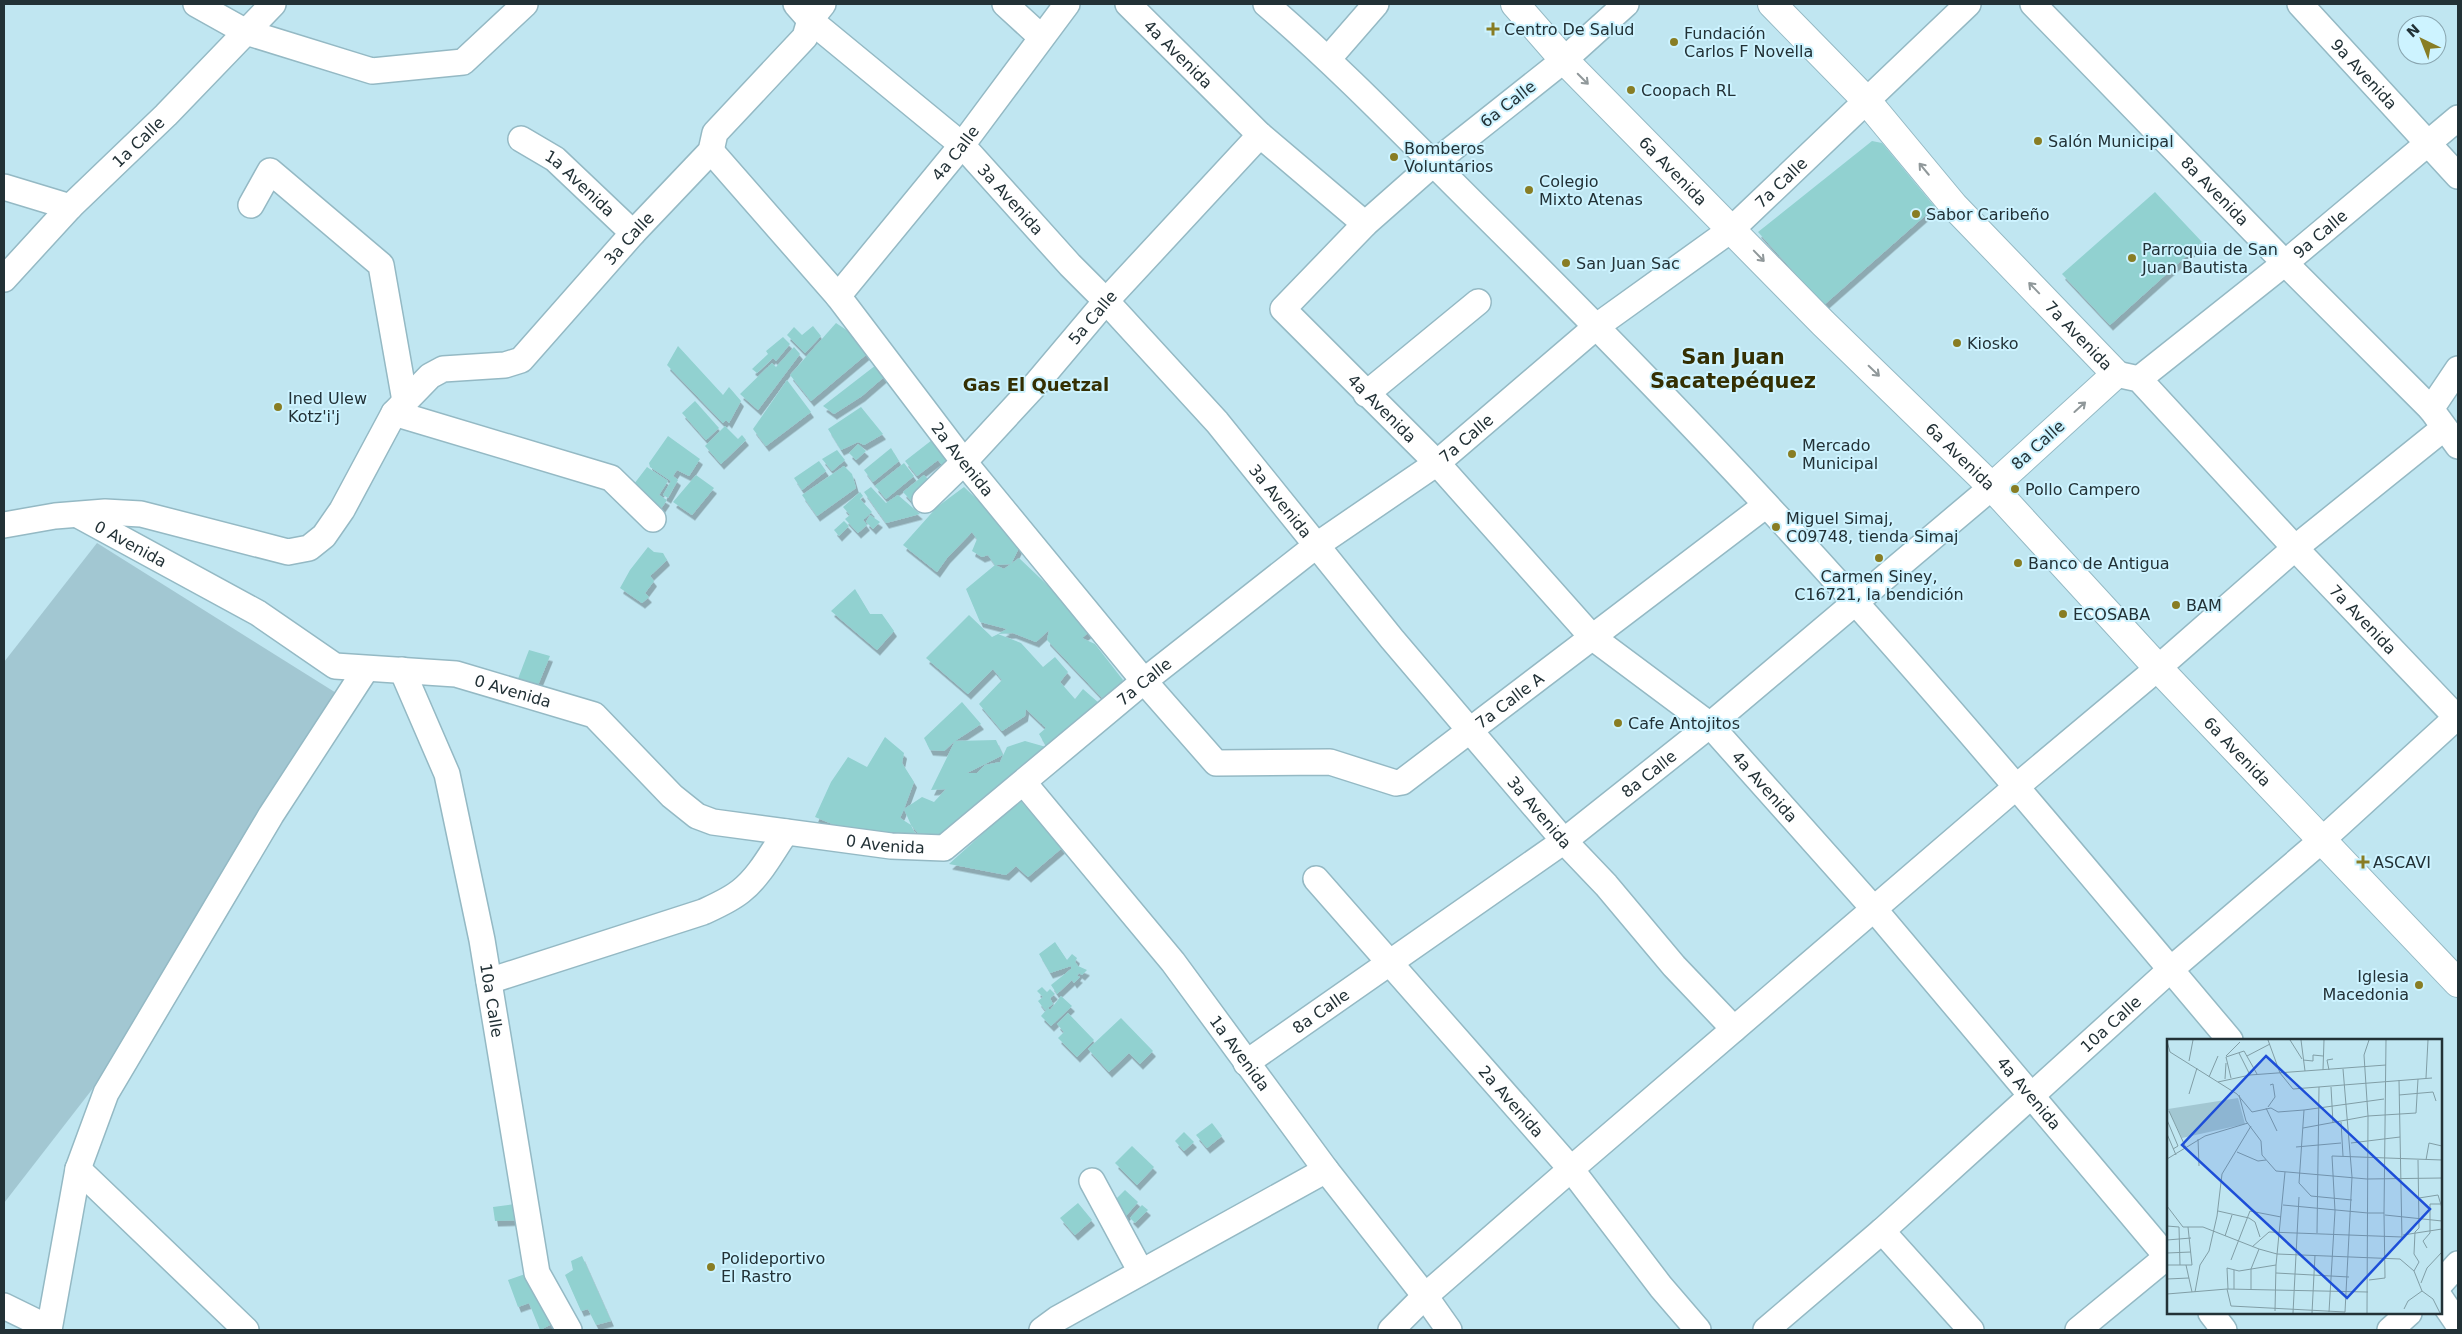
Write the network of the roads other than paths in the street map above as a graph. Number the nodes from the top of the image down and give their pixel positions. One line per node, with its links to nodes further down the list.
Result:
1 (196, 4): 16 (street)
2 (273, 4): 16 (street, 1a Calle)
3 (525, 4): 16 (street)
4 (1005, 4): 17 (street)
5 (1067, 4): 17 (street, 4a Calle)
6 (1128, 4): 22 (street, 4a Avenida)
7 (1266, 4): 18 (street)
8 (1515, 4): 19 (main road, 6a Avenida)
9 (1626, 4): 19 (street, 6a Calle)
10 (1772, 4): 20 (main road, 7a Avenida)
11 (1968, 4): 20 (street, 7a Calle)
12 (2033, 4): 35 (street, 8a Avenida)
13 (2300, 4): 24 (street, 9a Avenida)
14 (1369, 6): 18 (street)
15 (810, 9): 25 (street, 3a Avenida); 26 (street, 3a Calle)
16 (246, 32): 31 (street, 1a Calle)
17 (1041, 37): 25 (street, 4a Calle)
18 (1329, 58): 27 (street)
19 (1564, 60): 27 (street, 6a Calle); 33 (main road, 6a Avenida, one-way to 33)
20 (1866, 100): 33 (street, 7a Calle); 43 (main road, 7a Avenida, one-way to 20)
21 (2458, 118): 24 (street, 9a Calle)
22 (1260, 136): 32 (street, 4a Avenida); 38 (street, 5a Calle)
23 (521, 139): 34 (street, 1a Avenida)
24 (2430, 144): 28 (street, 9a Avenida); 35 (street, 9a Calle)
25 (962, 145): 37 (street, 4a Calle); 38 (street, 3a Avenida)
26 (711, 151): 34 (street, 3a Calle); 37 (street, 2a Avenida)
27 (1433, 164): 32 (street, 6a Calle); 41 (street)
28 (2458, 176)
29 (4, 187): 31 (street)
30 (251, 205): 45 (street)
31 (70, 207): 36 (street, 1a Calle)
32 (1365, 224): 40 (street, 6a Calle)
33 (1732, 229): 41 (street, 7a Calle); 49 (main road, 6a Avenida, one-way to 49)
34 (633, 233): 45 (street, 3a Calle)
35 (2285, 263): 43 (street, 9a Calle); 46 (street, 8a Avenida)
36 (7, 271)
37 (838, 296): 47 (street, 2a Avenida)
38 (1106, 301): 47 (street, 5a Calle); 55 (street, 3a Avenida)
39 (1478, 302): 44 (street)
40 (1283, 309): 44 (street, 4a Avenida)
41 (1597, 326): 48 (street, 7a Calle); 51 (street)
42 (2458, 369): 46 (street)
43 (2128, 376): 49 (main road, 8a Calle, one-way to 43); 57 (street, 7a Avenida)
44 (1366, 394): 48 (street, 4a Avenida)
45 (399, 407): 53 (street); 56 (street, 3a Calle)
46 (2445, 428): 57 (street)
47 (964, 462): 50 (street, 5a Calle); 63 (street, 2a Avenida)
48 (1437, 463): 55 (street, 7a Calle); 59 (street, 4a Avenida)
49 (1992, 486): 58 (street, 8a Calle); 60 (main road, 6a Avenida)
50 (925, 500)
51 (1766, 505): 58 (street); 59 (street, 7a Calle A)
52 (78, 515): 54 (street, 0 Avenida); 56 (street, 0 Avenida); 61 (street, 0 Avenida)
53 (653, 519)
54 (4, 525)
55 (1317, 545): 63 (street, 7a Calle); 66 (street, 3a Avenida)
56 (309, 548)
57 (2295, 548): 60 (street); 64 (street, 7a Avenida)
58 (1855, 602): 65 (street, 8a Calle); 69 (street)
59 (1592, 637): 65 (street, 4a Avenida); 66 (street, 7a Calle A)
60 (2158, 668): 69 (street); 71 (main road, 6a Avenida)
61 (366, 669): 62 (street, 0 Avenida); 84 (street)
62 (402, 670): 70 (street, 0 Avenida); 78 (street, 10a Calle)
63 (1144, 681): 67 (street, 2a Avenida); 68 (street, 7a Calle)
64 (2458, 717): 71 (street, 10a Calle)
65 (1710, 725): 72 (street, 8a Calle); 75 (street, 4a Avenida)
66 (1470, 730): 67 (street, 7a Calle A); 72 (street, 3a Avenida)
67 (1216, 763)
68 (1024, 783): 73 (street, 7a Calle); 82 (street, 1a Avenida)
69 (2016, 787): 75 (street); 77 (street)
70 (786, 832): 73 (street, 0 Avenida); 78 (street)
71 (2322, 840): 77 (street, 10a Calle); 79 (main road, 6a Avenida)
72 (1564, 841): 76 (street, 8a Calle); 80 (street, 3a Avenida)
73 (944, 848)
74 (1316, 879): 76 (street, 2a Avenida)
75 (1874, 909): 80 (street); 83 (street, 4a Avenida)
76 (1390, 963): 82 (street, 8a Calle); 85 (street, 2a Avenida)
77 (2170, 970): 81 (street); 83 (street, 10a Calle)
78 (489, 981): 102 (street, 10a Calle)
79 (2458, 982)
80 (1734, 1029): 85 (street)
81 (2229, 1039)
82 (1246, 1063): 86 (street, 1a Avenida)
83 (2031, 1096): 88 (street, 10a Calle); 89 (street, 4a Avenida)
84 (78, 1169): 100 (street); 101 (street)
85 (1571, 1169): 94 (street); 106 (street, 2a Avenida)
86 (1326, 1170): 92 (street); 94 (street, 1a Avenida)
87 (1092, 1181): 92 (street)
88 (1882, 1231): 107 (street, 10a Calle); 108 (street)
89 (2167, 1256)
90 (2167, 1258): 109 (street)
91 (2458, 1264): 93 (street)
92 (1141, 1272): 103 (street)
93 (2442, 1282)
94 (1425, 1296): 104 (street); 105 (street, 1a Avenida)
95 (2442, 1300): 99 (street)
96 (4, 1306): 100 (street)
97 (2212, 1314): 110 (street)
98 (2408, 1314): 111 (street)
99 (2458, 1324)
100 (49, 1329)
101 (246, 1330)
102 (569, 1330)
103 (1042, 1330)
104 (1391, 1330)
105 (1449, 1330)
106 (1698, 1330)
107 (1766, 1330)
108 (1971, 1330)
109 (2078, 1330)
110 (2224, 1330)
111 (2390, 1330)

